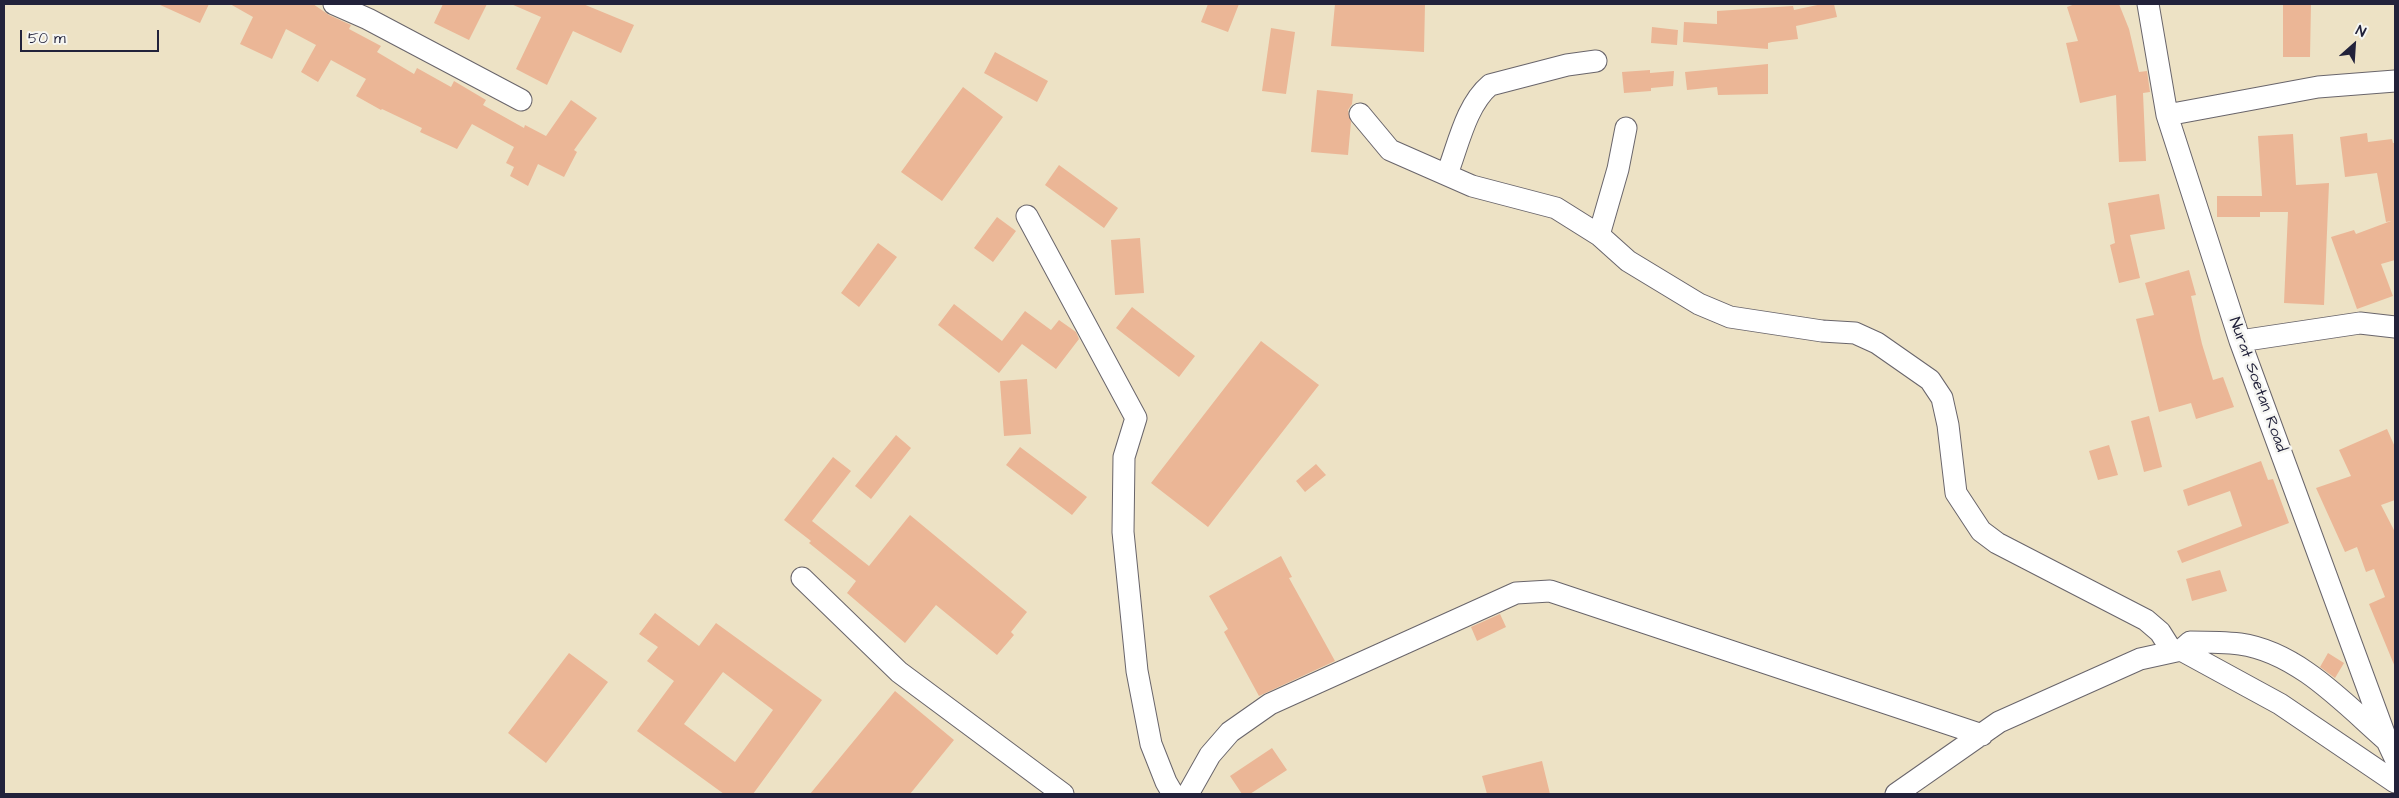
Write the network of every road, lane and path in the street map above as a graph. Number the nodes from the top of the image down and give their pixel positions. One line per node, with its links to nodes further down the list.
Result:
1 (334, 4): 5 (street)
2 (2148, 4): 7 (street, Nurat Soetan Road)
3 (1596, 61): 9 (street)
4 (2395, 81): 7 (street)
5 (521, 100)
6 (1360, 114): 9 (street)
7 (2167, 115): 13 (street, Nurat Soetan Road)
8 (1626, 128): 11 (street)
9 (1447, 174): 11 (street)
10 (1027, 216): 20 (street)
11 (1599, 236): 15 (street)
12 (2395, 327): 13 (street)
13 (2240, 341): 17 (street, Nurat Soetan Road)
14 (802, 578): 19 (street)
15 (2177, 650): 16 (street); 17 (street); 18 (street)
16 (1982, 734): 21 (street); 22 (street)
17 (2391, 749)
18 (2395, 782)
19 (1063, 794)
20 (1173, 794)
21 (1188, 794)
22 (1896, 794)

